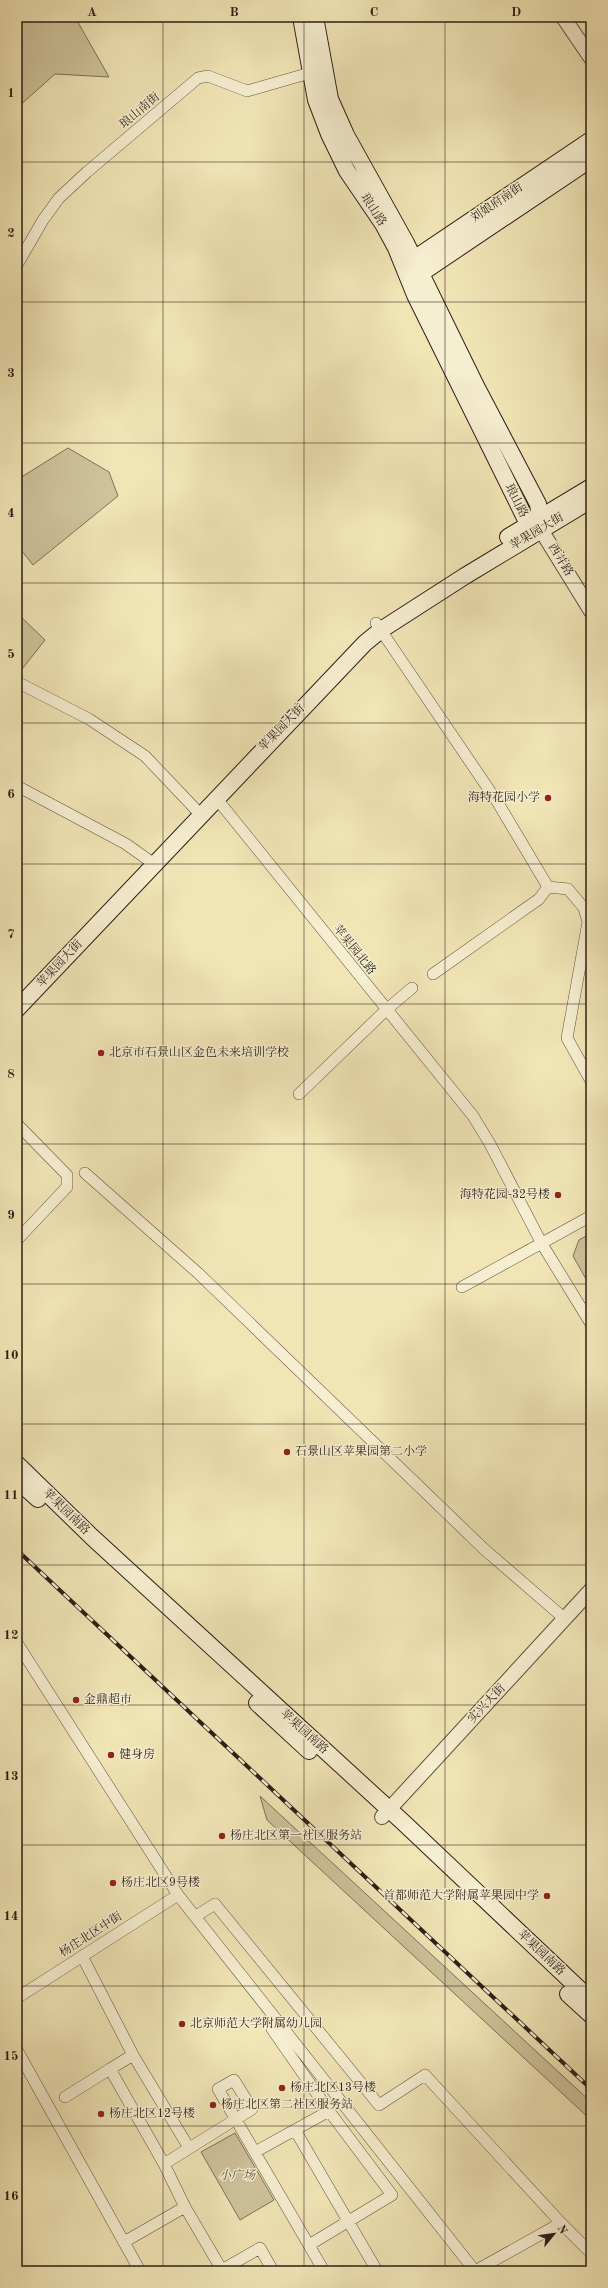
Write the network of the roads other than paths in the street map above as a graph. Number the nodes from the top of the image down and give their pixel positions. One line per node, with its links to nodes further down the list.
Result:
1 (301, 17): 5 (main road, 琅山路)
2 (315, 17): 5 (main road, 琅山路)
3 (563, 17): 4 (street)
4 (591, 58)
5 (316, 71): 8 (street, 琅山南街); 9 (main road, 琅山路)
6 (591, 140): 9 (main road, 刘娘府南街)
7 (591, 159): 9 (main road, 刘娘府南街)
8 (17, 265)
9 (412, 270): 12 (main road, 琅山路)
10 (591, 487): 12 (main road, 苹果园大街)
11 (591, 500): 12 (main road, 苹果园大街)
12 (537, 523): 13 (street, 西井路); 14 (main road, 苹果园大街)
13 (591, 611)
14 (378, 626): 17 (main road, 苹果园大街); 18 (main road, 苹果园大街); 20 (street)
15 (17, 682): 18 (street)
16 (17, 786): 19 (street)
17 (217, 799): 18 (main road, 苹果园大街); 25 (street, 苹果园北路)
18 (198, 812): 19 (main road, 苹果园大街)
19 (150, 861): 23 (main road, 苹果园大街); 24 (main road, 苹果园大街)
20 (548, 886): 21 (street); 26 (street)
21 (433, 974)
22 (412, 988): 25 (street)
23 (17, 994)
24 (17, 1009)
25 (386, 1010): 27 (street); 32 (street, 苹果园北路)
26 (591, 1081)
27 (299, 1094)
28 (17, 1124): 31 (street)
29 (85, 1173): 38 (street)
30 (591, 1216): 32 (street)
31 (17, 1240)
32 (542, 1244): 33 (street); 34 (street, 苹果园北路)
33 (462, 1287)
34 (591, 1324)
35 (17, 1464): 40 (main road, 苹果园南路)
36 (17, 1480): 40 (main road, 苹果园南路)
37 (591, 1590): 38 (street, 实兴大街)
38 (565, 1619): 40 (street, 实兴大街)
39 (17, 1643): 41 (street)
40 (385, 1813): 45 (main road, 苹果园南路); 46 (main road, 苹果园南路)
41 (178, 1895): 42 (street); 43 (street, 杨庄北区中街)
42 (196, 1916): 59 (street); 68 (street)
43 (82, 1956): 44 (street, 杨庄北区中街); 49 (street)
44 (17, 1998)
45 (591, 2000)
46 (591, 2015)
47 (272, 2029): 52 (street)
48 (17, 2050): 60 (street)
49 (133, 2055): 50 (street); 54 (street)
50 (110, 2069): 51 (street); 56 (street)
51 (65, 2097)
52 (329, 2111): 53 (street); 58 (street)
53 (295, 2130): 55 (street); 58 (street)
54 (189, 2148): 55 (street); 56 (street)
55 (255, 2152): 61 (street)
56 (164, 2164): 57 (street)
57 (185, 2207): 60 (street); 63 (street)
58 (349, 2221): 61 (street); 64 (street)
59 (561, 2223): 62 (street); 68 (street)
60 (124, 2242): 65 (street)
61 (309, 2244): 67 (street)
62 (591, 2253)
63 (219, 2268): 66 (street)
64 (376, 2269)
65 (140, 2271)
66 (273, 2271)
67 (324, 2271)
68 (475, 2271)

